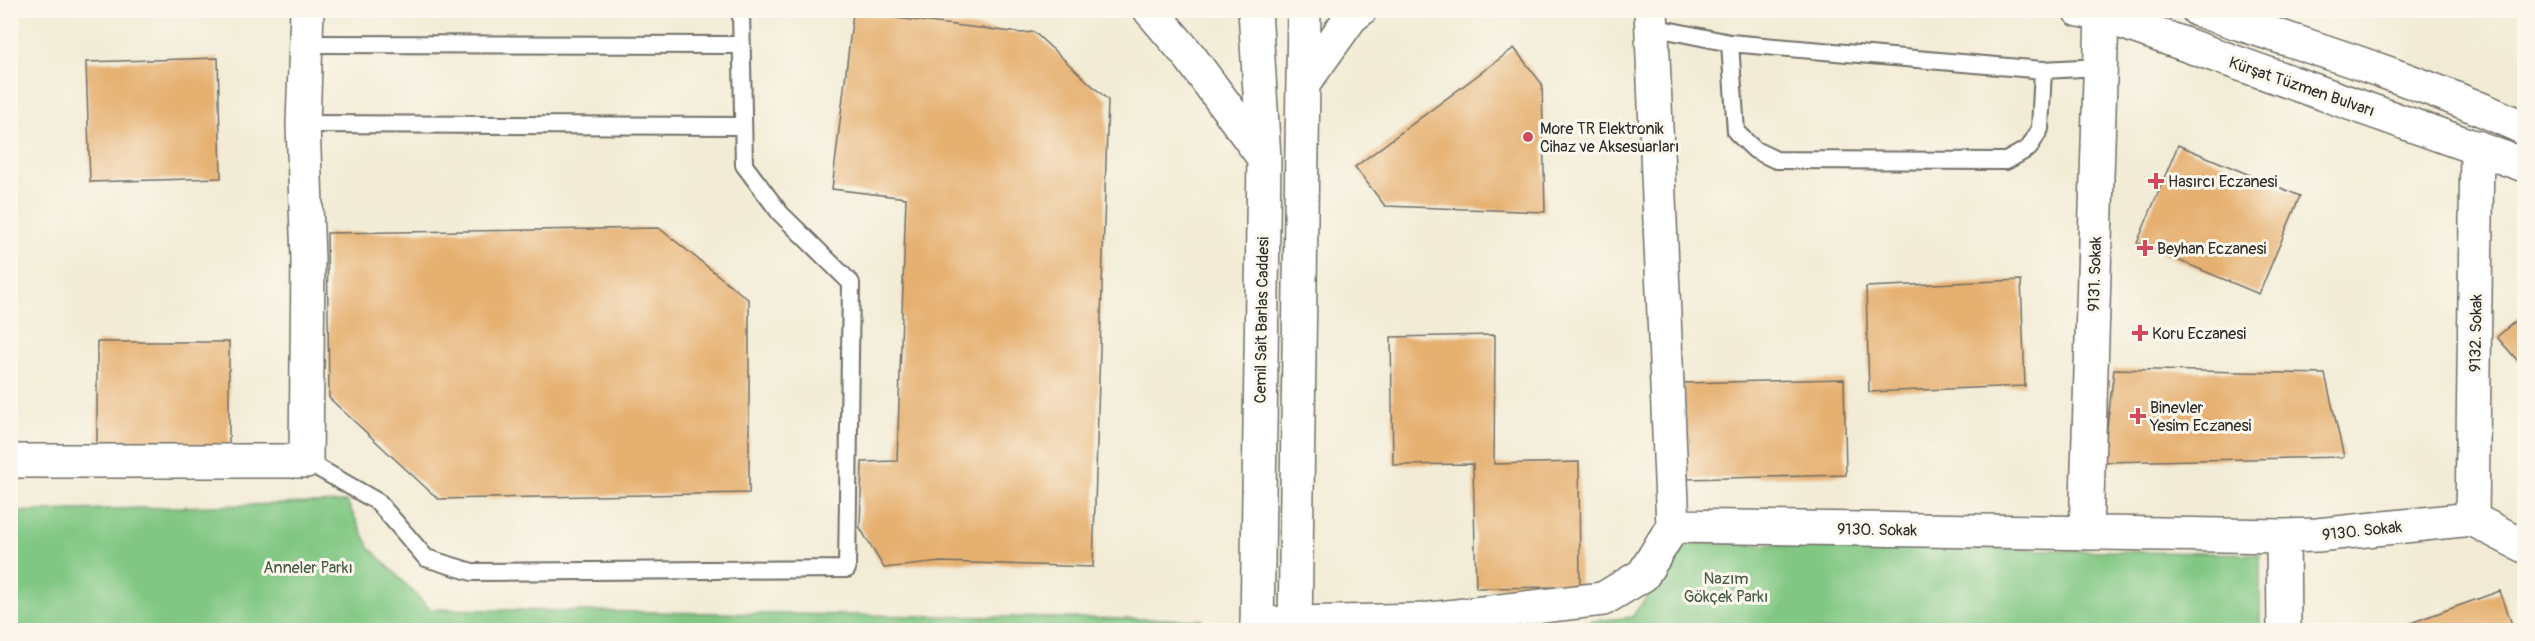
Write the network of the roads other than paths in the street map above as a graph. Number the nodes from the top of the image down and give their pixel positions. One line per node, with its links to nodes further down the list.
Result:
1 (307, 10): 11 (street)
2 (741, 10): 12 (lane)
3 (1150, 10): 20 (street)
4 (1255, 10): 20 (street, Cemil Sait Barlas Caddesi)
5 (1304, 10): 15 (street)
6 (1360, 10): 15 (street)
7 (2198, 10): 18 (street)
8 (2091, 13): 13 (street, 9131. Sokak); 19 (street, Kürşat Tüzmen Bulvarı)
9 (1651, 19): 10 (lane); 25 (street)
10 (1730, 43): 14 (lane); 14 (lane)
11 (304, 44): 12 (lane); 16 (street)
12 (742, 45): 17 (lane)
13 (2100, 67): 14 (lane); 26 (street, 9131. Sokak)
14 (2043, 70)
15 (1304, 82): 30 (street)
16 (303, 124): 17 (lane); 23 (street)
17 (742, 126): 23 (lane)
18 (2524, 128)
19 (2477, 147): 21 (street, Kürşat Tüzmen Bulvarı); 24 (street, 9132. Sokak)
20 (1264, 158): 29 (street, Cemil Sait Barlas Caddesi)
21 (2524, 165)
22 (10, 461): 23 (street)
23 (306, 461)
24 (2472, 519): 27 (street, 9130. Sokak); 28 (street)
25 (1673, 526): 26 (street, 9130. Sokak); 30 (street)
26 (2086, 533): 27 (street, 9130. Sokak)
27 (2283, 536): 31 (street)
28 (2524, 546)
29 (1257, 627): 30 (street)
30 (1295, 627)
31 (2284, 630)

